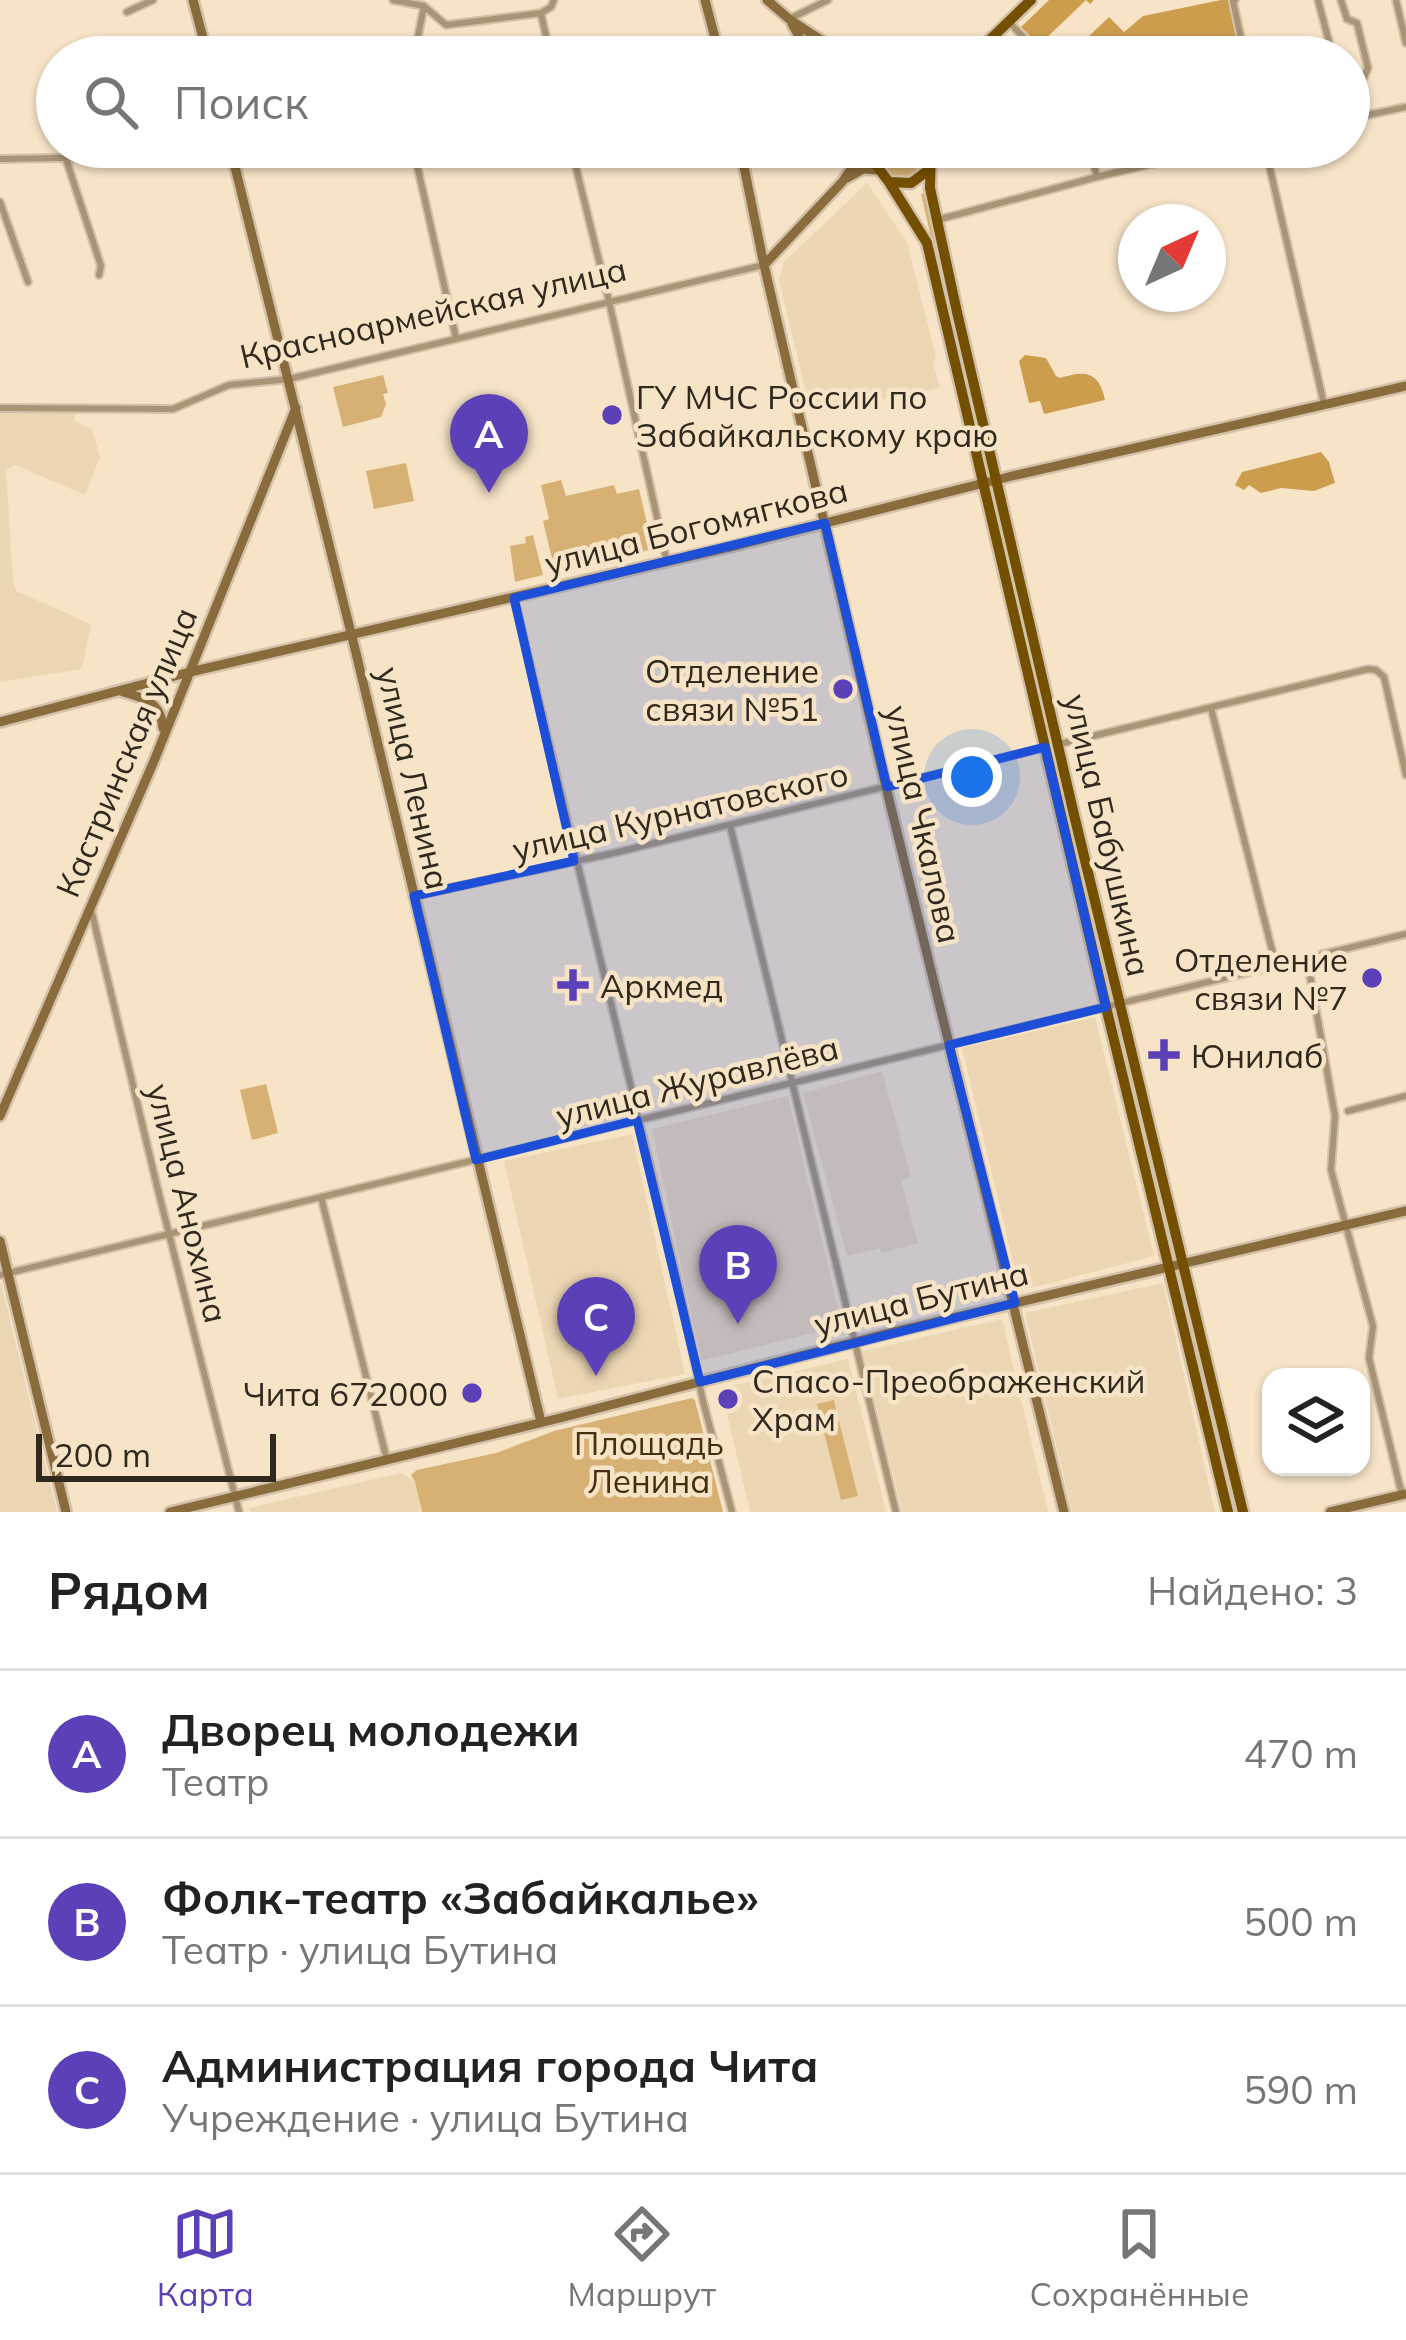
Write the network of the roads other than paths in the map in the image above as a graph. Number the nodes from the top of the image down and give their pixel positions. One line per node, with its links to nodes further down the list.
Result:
1 (153, 0): 14 (street)
2 (193, 0): 18 (main road)
3 (393, 0): 13 (street)
4 (554, 0): 15 (street)
5 (706, 0): 21 (main road)
6 (767, 0): 16 (main road)
7 (828, 0): 16 (street)
8 (1031, 0): 17 (main road)
9 (1318, 0): 27 (street)
10 (1341, 0): 28 (street)
11 (1396, 0): 29 (street)
12 (1234, 1): 26 (street)
13 (424, 6): 15 (street); 19 (street)
14 (127, 12)
15 (542, 14): 20 (street)
16 (790, 19): 22 (main road); 23 (main road)
17 (1009, 22): 24 (main road); 25 (street)
18 (202, 36)
19 (418, 36)
20 (547, 36)
21 (715, 36)
22 (799, 36)
23 (816, 36)
24 (994, 36)
25 (1022, 36)
26 (1241, 36)
27 (1328, 36)
28 (1360, 36)
29 (1406, 43)
30 (1406, 107): 31 (street)
31 (1370, 115)
32 (36, 158): 33 (street)
33 (0, 159)
34 (69, 168): 51 (street)
35 (235, 168): 55 (main road, улица Ленина)
36 (418, 168): 54 (street)
37 (576, 168): 53 (street)
38 (744, 168): 50 (main road, улица Чкалова)
39 (852, 168): 46 (main road)
40 (1095, 168): 45 (street)
41 (1135, 168): 45 (street)
42 (1270, 168): 57 (street)
43 (879, 170): 46 (main road); 47 (main road, улица Бабушкина)
44 (930, 170): 47 (main road); 49 (main road, улица Бабушкина)
45 (1097, 177): 49 (street)
46 (843, 181): 50 (main road)
47 (889, 182): 60 (main road, улица Бабушкина)
48 (0, 202): 52 (street)
49 (937, 220): 60 (main road, улица Бабушкина)
50 (764, 266): 53 (street, Красноармейская улица); 61 (main road, улица Чкалова)
51 (99, 275)
52 (28, 282)
53 (609, 301): 54 (street, Красноармейская улица); 62 (street)
54 (456, 338): 55 (street, Красноармейская улица)
55 (289, 379): 58 (street, Красноармейская улица); 59 (main road, улица Ленина)
56 (1406, 386): 57 (main road, улица Богомягкова)
57 (1324, 404): 60 (main road, улица Богомягкова)
58 (0, 408)
59 (296, 408): 64 (main road, улица Ленина); 65 (main road, Кастринская улица)
60 (991, 481): 61 (main road, улица Богомягкова); 70 (main road, улица Бабушкина); 71 (main road, улица Бабушкина)
61 (825, 524): 62 (main road, улица Богомягкова); 73 (main road, улица Чкалова)
62 (667, 562): 63 (main road, улица Богомягкова)
63 (514, 598): 64 (main road, улица Богомягкова); 75 (street)
64 (352, 637): 65 (main road, улица Богомягкова); 76 (main road, улица Ленина)
65 (190, 672): 66 (main road, улица Богомягкова); 69 (main road, Кастринская улица)
66 (117, 691): 68 (main road, улица Богомягкова); 69 (main road)
67 (1211, 708): 70 (street, улица Курнатовского); 72 (street, улица Курнатовского); 80 (street)
68 (0, 722)
69 (164, 735): 77 (main road, Кастринская улица)
70 (1059, 744): 71 (street, улица Курнатовского); 81 (main road, улица Бабушкина)
71 (1045, 747): 73 (street, улица Курнатовского); 82 (main road, улица Бабушкина)
72 (1406, 775)
73 (886, 787): 74 (street, улица Курнатовского); 83 (main road, улица Чкалова)
74 (730, 825): 75 (street, улица Курнатовского); 84 (street)
75 (574, 861): 76 (street, улица Курнатовского); 88 (street)
76 (414, 896): 89 (main road, улица Ленина)
77 (90, 906): 87 (main road, Кастринская улица); 93 (street, улица Анохина)
78 (1406, 934): 79 (street, улица Журавлёва)
79 (1307, 958): 80 (street, улица Журавлёва); 92 (street)
80 (1276, 966): 81 (street, улица Журавлёва)
81 (1119, 1003): 82 (street, улица Журавлёва); 95 (main road, улица Бабушкина)
82 (1106, 1007): 83 (street, улица Журавлёва); 96 (main road, улица Бабушкина)
83 (949, 1045): 84 (street, улица Журавлёва); 98 (main road, улица Чкалова)
84 (792, 1083): 88 (street, улица Журавлёва); 99 (street)
85 (1406, 1096): 86 (street)
86 (1348, 1111)
87 (0, 1116)
88 (638, 1120): 89 (street, улица Журавлёва); 100 (street)
89 (476, 1160): 90 (street, улица Журавлёва); 101 (main road, улица Ленина)
90 (321, 1197): 93 (street, улица Журавлёва); 102 (street)
91 (1406, 1211): 92 (main road, улица Бутина)
92 (1344, 1225): 95 (main road, улица Бутина); 103 (street)
93 (169, 1234): 97 (street, улица Журавлёва); 104 (street, улица Анохина)
94 (0, 1241): 97 (main road)
95 (1183, 1263): 96 (main road, улица Бутина); 112 (main road, улица Бабушкина)
96 (1169, 1266): 98 (main road, улица Бутина); 111 (main road, улица Бабушкина)
97 (4, 1274): 105 (main road)
98 (1015, 1303): 99 (main road, улица Бутина); 110 (main road, улица Чкалова)
99 (854, 1342): 100 (main road, улица Бутина); 109 (street)
100 (700, 1382): 101 (main road, улица Бутина); 108 (street)
101 (541, 1423): 102 (main road, улица Бутина)
102 (386, 1460): 104 (main road, улица Бутина)
103 (1404, 1494): 113 (main road)
104 (235, 1496): 106 (main road, улица Бутина); 107 (street, улица Анохина)
105 (66, 1512)
106 (170, 1512)
107 (239, 1512)
108 (732, 1512)
109 (896, 1512)
110 (1064, 1512)
111 (1228, 1512)
112 (1243, 1512)
113 (1330, 1512)

